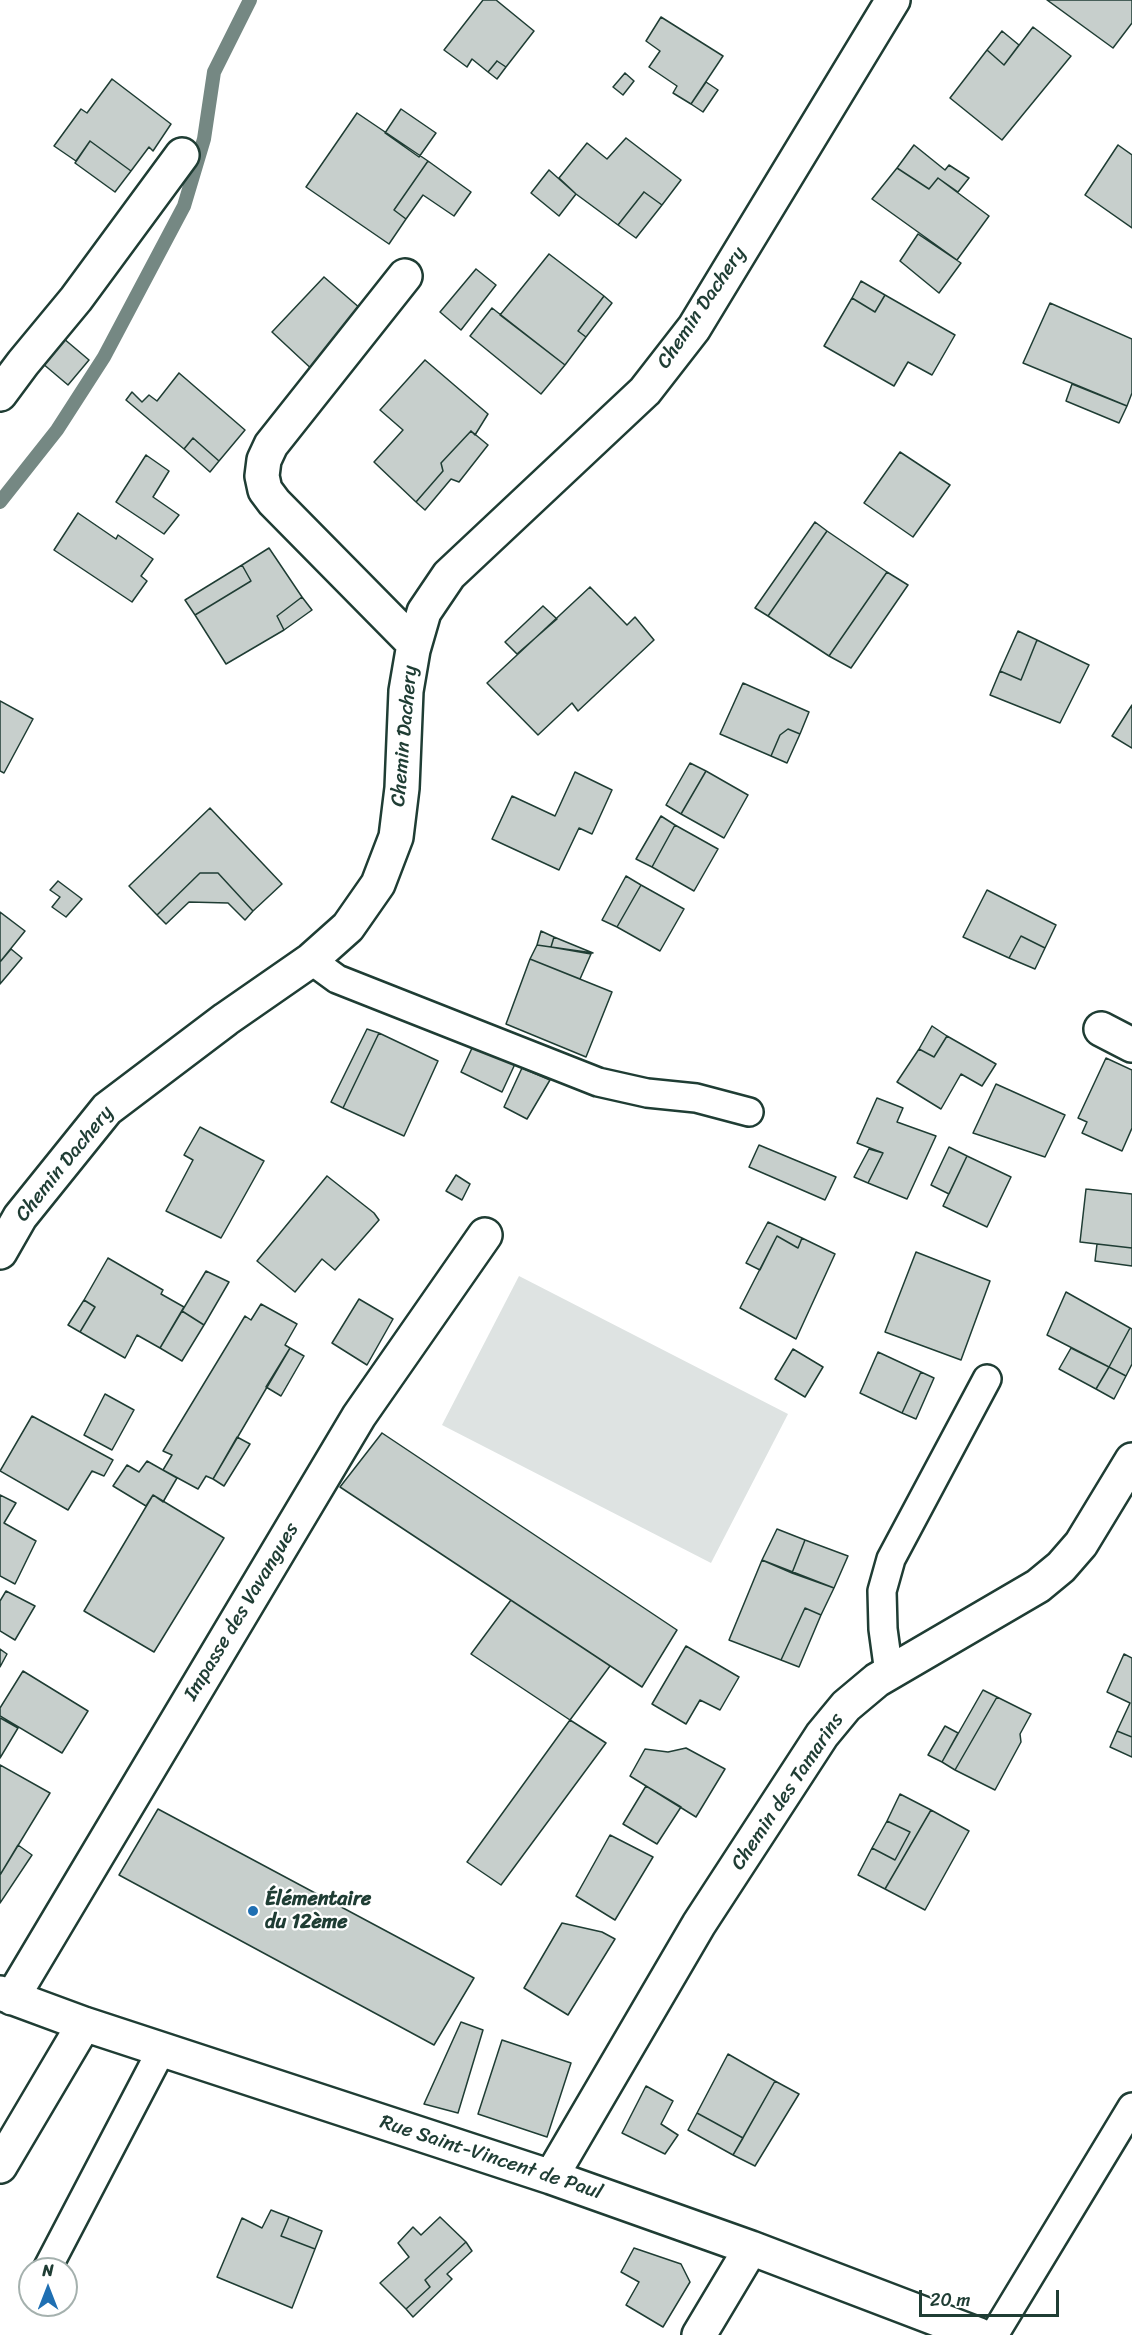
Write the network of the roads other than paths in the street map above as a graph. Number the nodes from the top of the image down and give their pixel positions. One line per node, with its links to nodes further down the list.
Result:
1 (893, 0): 5 (street, Chemin Dachery)
2 (182, 155): 4 (street)
3 (405, 276): 5 (street)
4 (0, 394)
5 (414, 644): 6 (street, Chemin Dachery)
6 (311, 960): 9 (lane); 11 (street, Chemin Dachery)
7 (1101, 1029): 8 (street)
8 (1132, 1045)
9 (750, 1112)
10 (485, 1235): 15 (street, Impasse des Vavangues)
11 (0, 1252)
12 (987, 1379): 14 (lane)
13 (1132, 1460): 14 (street, Chemin des Tamarins)
14 (890, 1673): 20 (street, Chemin des Tamarins)
15 (6, 1996): 16 (street, Rue Saint-Vincent de Paul)
16 (84, 2024): 17 (street, Rue Saint-Vincent de Paul); 19 (street)
17 (162, 2049): 20 (street, Rue Saint-Vincent de Paul); 22 (lane)
18 (1132, 2107): 25 (lane)
19 (0, 2166)
20 (551, 2177): 21 (street, Rue Saint-Vincent de Paul)
21 (751, 2248): 23 (street); 24 (street, Rue Saint-Vincent de Paul)
22 (53, 2257)
23 (699, 2335)
24 (979, 2335)
25 (994, 2335)

